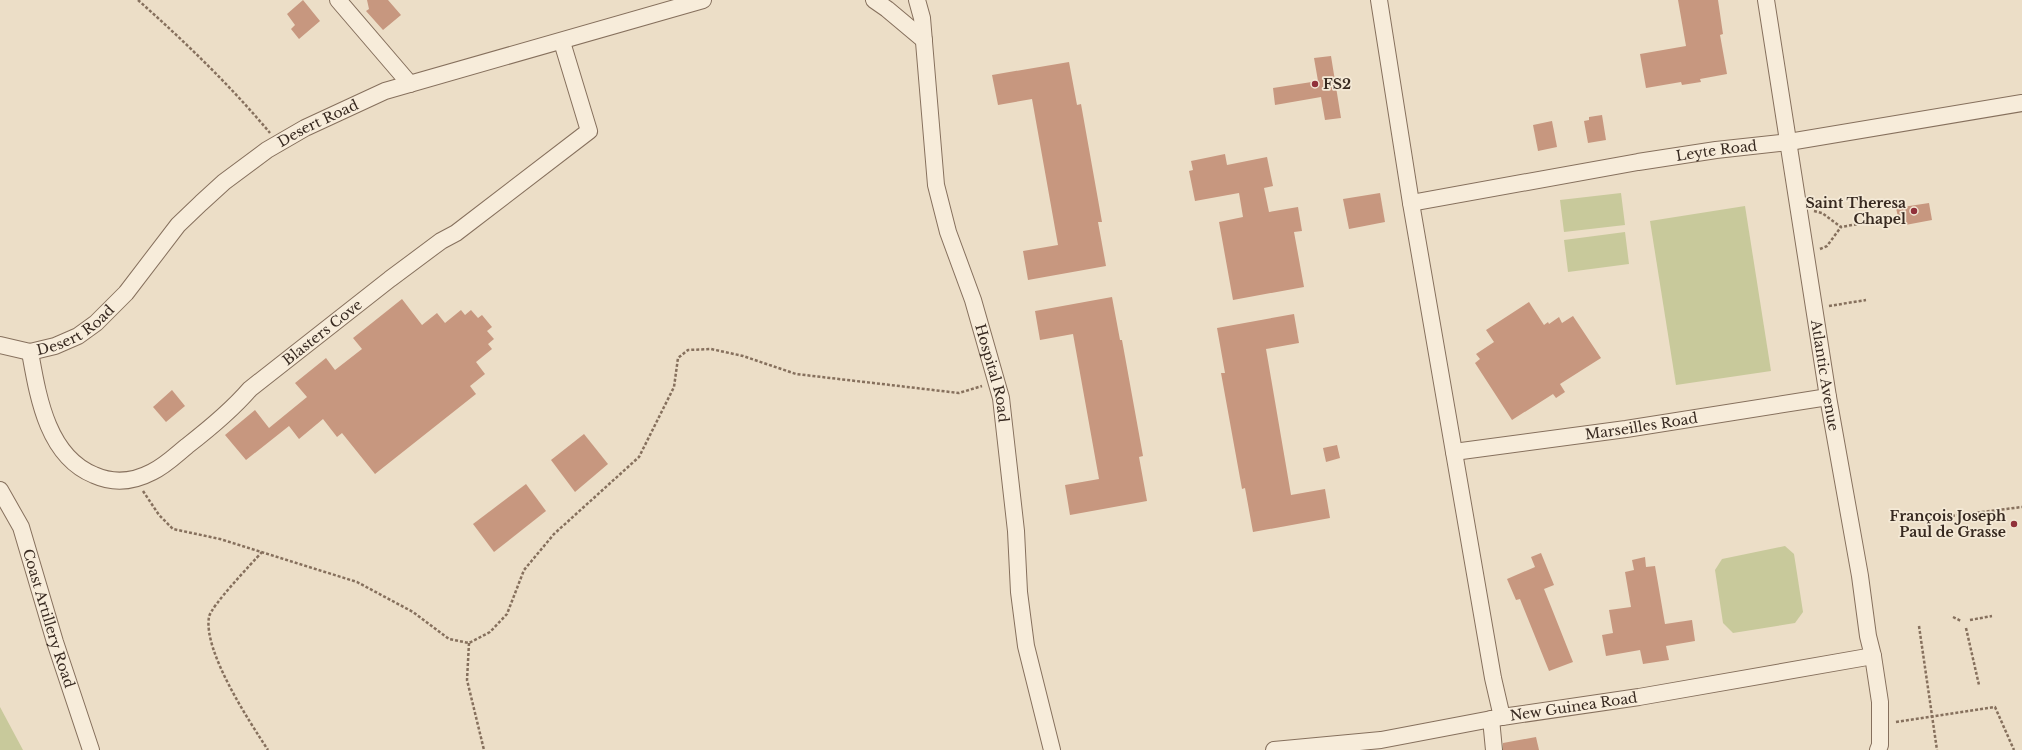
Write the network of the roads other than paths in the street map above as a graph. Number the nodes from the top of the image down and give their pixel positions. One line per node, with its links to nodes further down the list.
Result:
1 (338, 0): 9 (street)
2 (703, 0): 8 (street, Desert Road)
3 (874, 0): 7 (street)
4 (917, 0): 7 (street, Hospital Road)
5 (1379, 0): 12 (street)
6 (1766, 0): 11 (street, Atlantic Avenue)
7 (924, 40): 22 (street, Hospital Road)
8 (562, 42): 9 (street, Desert Road); 14 (street, Blasters Cove)
9 (410, 84): 14 (street, Desert Road)
10 (2022, 103): 11 (street, Leyte Road)
11 (1789, 142): 12 (street, Leyte Road); 15 (street, Atlantic Avenue)
12 (1411, 202): 16 (street)
13 (0, 345): 14 (street, Desert Road)
14 (30, 352)
15 (1828, 397): 16 (street, Marseilles Road); 18 (street, Atlantic Avenue)
16 (1454, 452): 19 (street)
17 (0, 490): 21 (street, Coast Artillery Road)
18 (1873, 656): 19 (street, New Guinea Road); 25 (street, Atlantic Avenue)
19 (1496, 718): 20 (street, New Guinea Road); 24 (street)
20 (1382, 745): 23 (street, New Guinea Road)
21 (91, 750)
22 (1052, 750)
23 (1274, 750)
24 (1494, 750)
25 (1878, 750)

